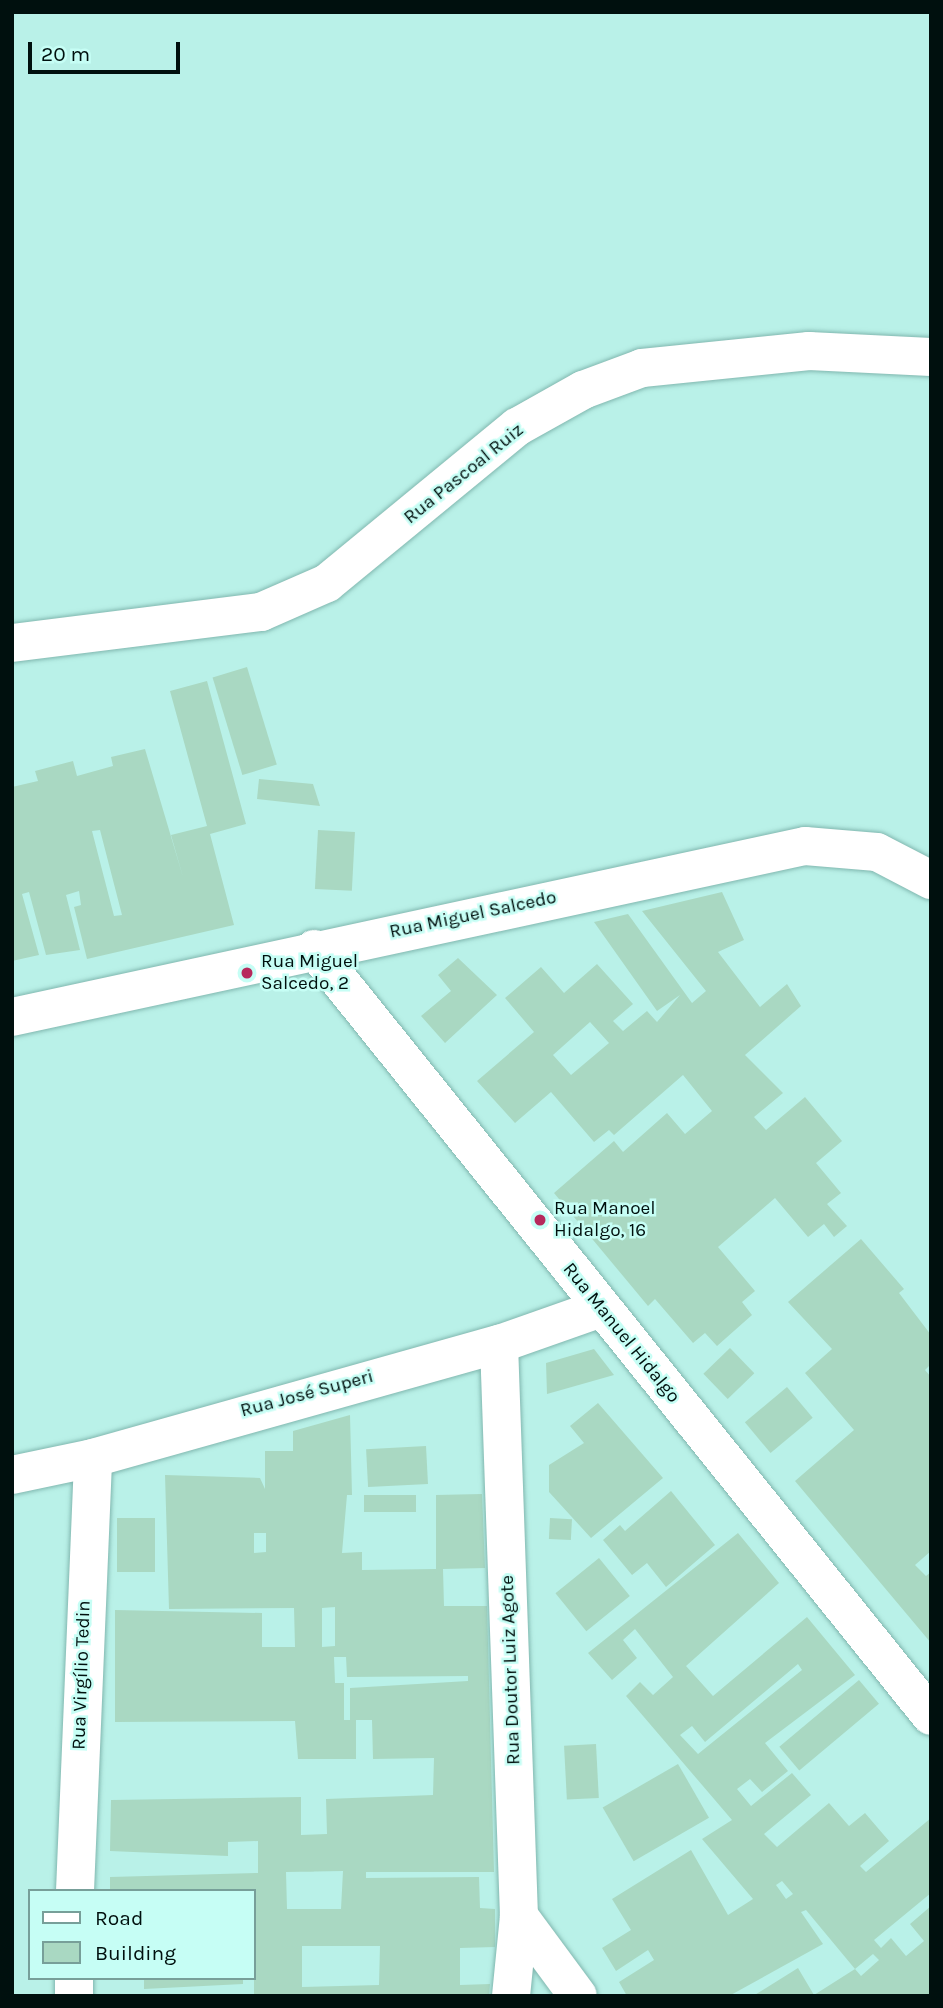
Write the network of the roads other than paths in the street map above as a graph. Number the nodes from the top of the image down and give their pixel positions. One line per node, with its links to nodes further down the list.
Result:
1 (931, 357): 2 (street, Rua Pascoal Ruiz)
2 (12, 643)
3 (931, 880): 4 (street, Rua Miguel Salcedo)
4 (314, 948): 5 (street, Rua Miguel Salcedo); 6 (street, Rua Manuel Hidalgo)
5 (12, 1017)
6 (601, 1308): 7 (street, Rua José Superi); 10 (street, Rua Manuel Hidalgo)
7 (499, 1344): 8 (street, Rua José Superi); 12 (street, Rua Doutor Luiz Agote)
8 (93, 1458): 9 (street, Rua José Superi); 11 (street, Rua Virgílio Tedin)
9 (12, 1475)
10 (931, 1716)
11 (75, 1889)
12 (519, 1916): 13 (street, Rua Doutor Luiz Agote); 14 (street)
13 (511, 1996)
14 (578, 1996)

